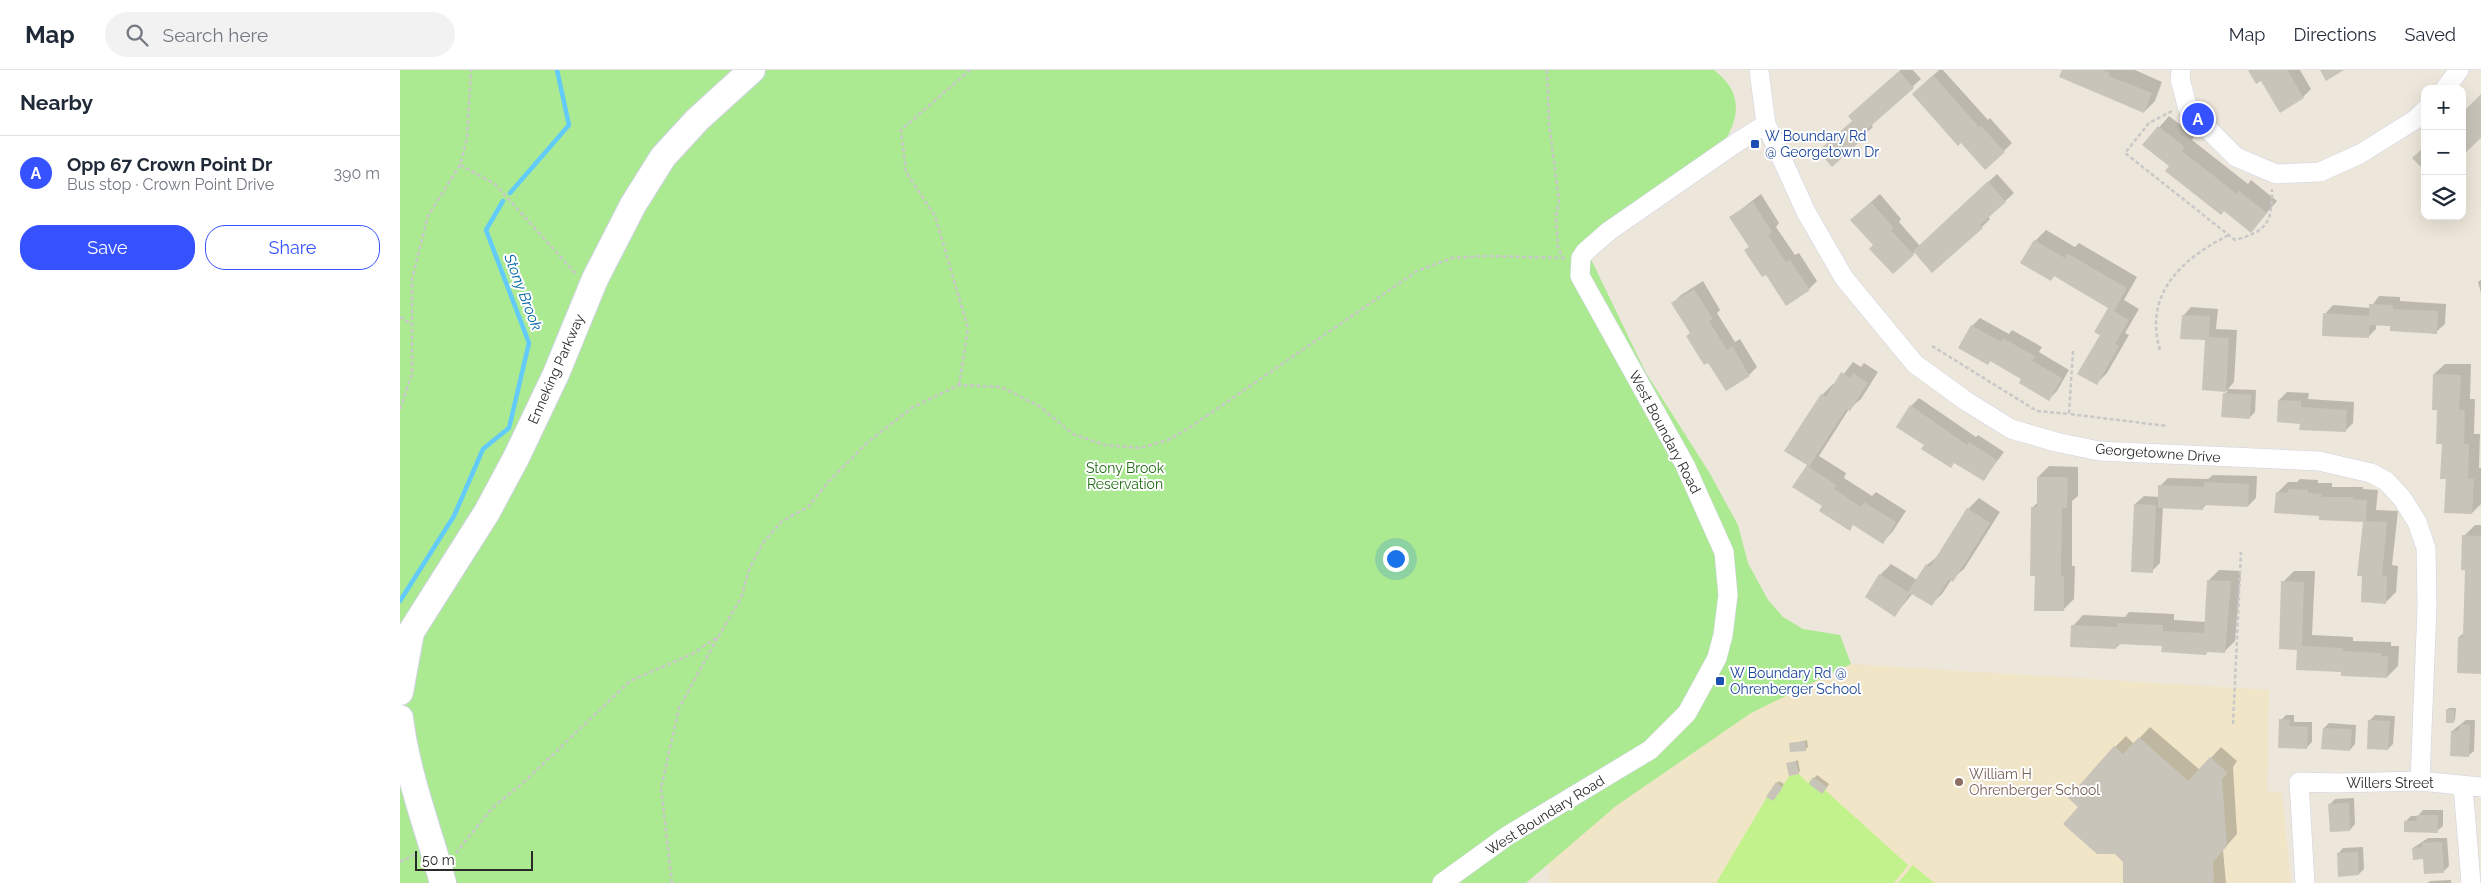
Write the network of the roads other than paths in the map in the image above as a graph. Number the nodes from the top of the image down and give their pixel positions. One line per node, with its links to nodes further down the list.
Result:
1 (752, 70): 8 (main road, Enneking Parkway)
2 (1759, 70): 7 (street, Georgetowne Drive)
3 (2182, 70): 6 (street)
4 (2459, 70): 5 (street)
5 (2448, 85)
6 (2421, 114)
7 (1766, 124): 10 (street, Georgetowne Drive); 13 (street, West Boundary Road)
8 (400, 692)
9 (400, 718): 12 (main road)
10 (2420, 781): 11 (street, Willers Street); 14 (street, Willers Street)
11 (2472, 787): 15 (street)
12 (441, 876)
13 (1442, 883)
14 (2305, 883)
15 (2471, 883)

